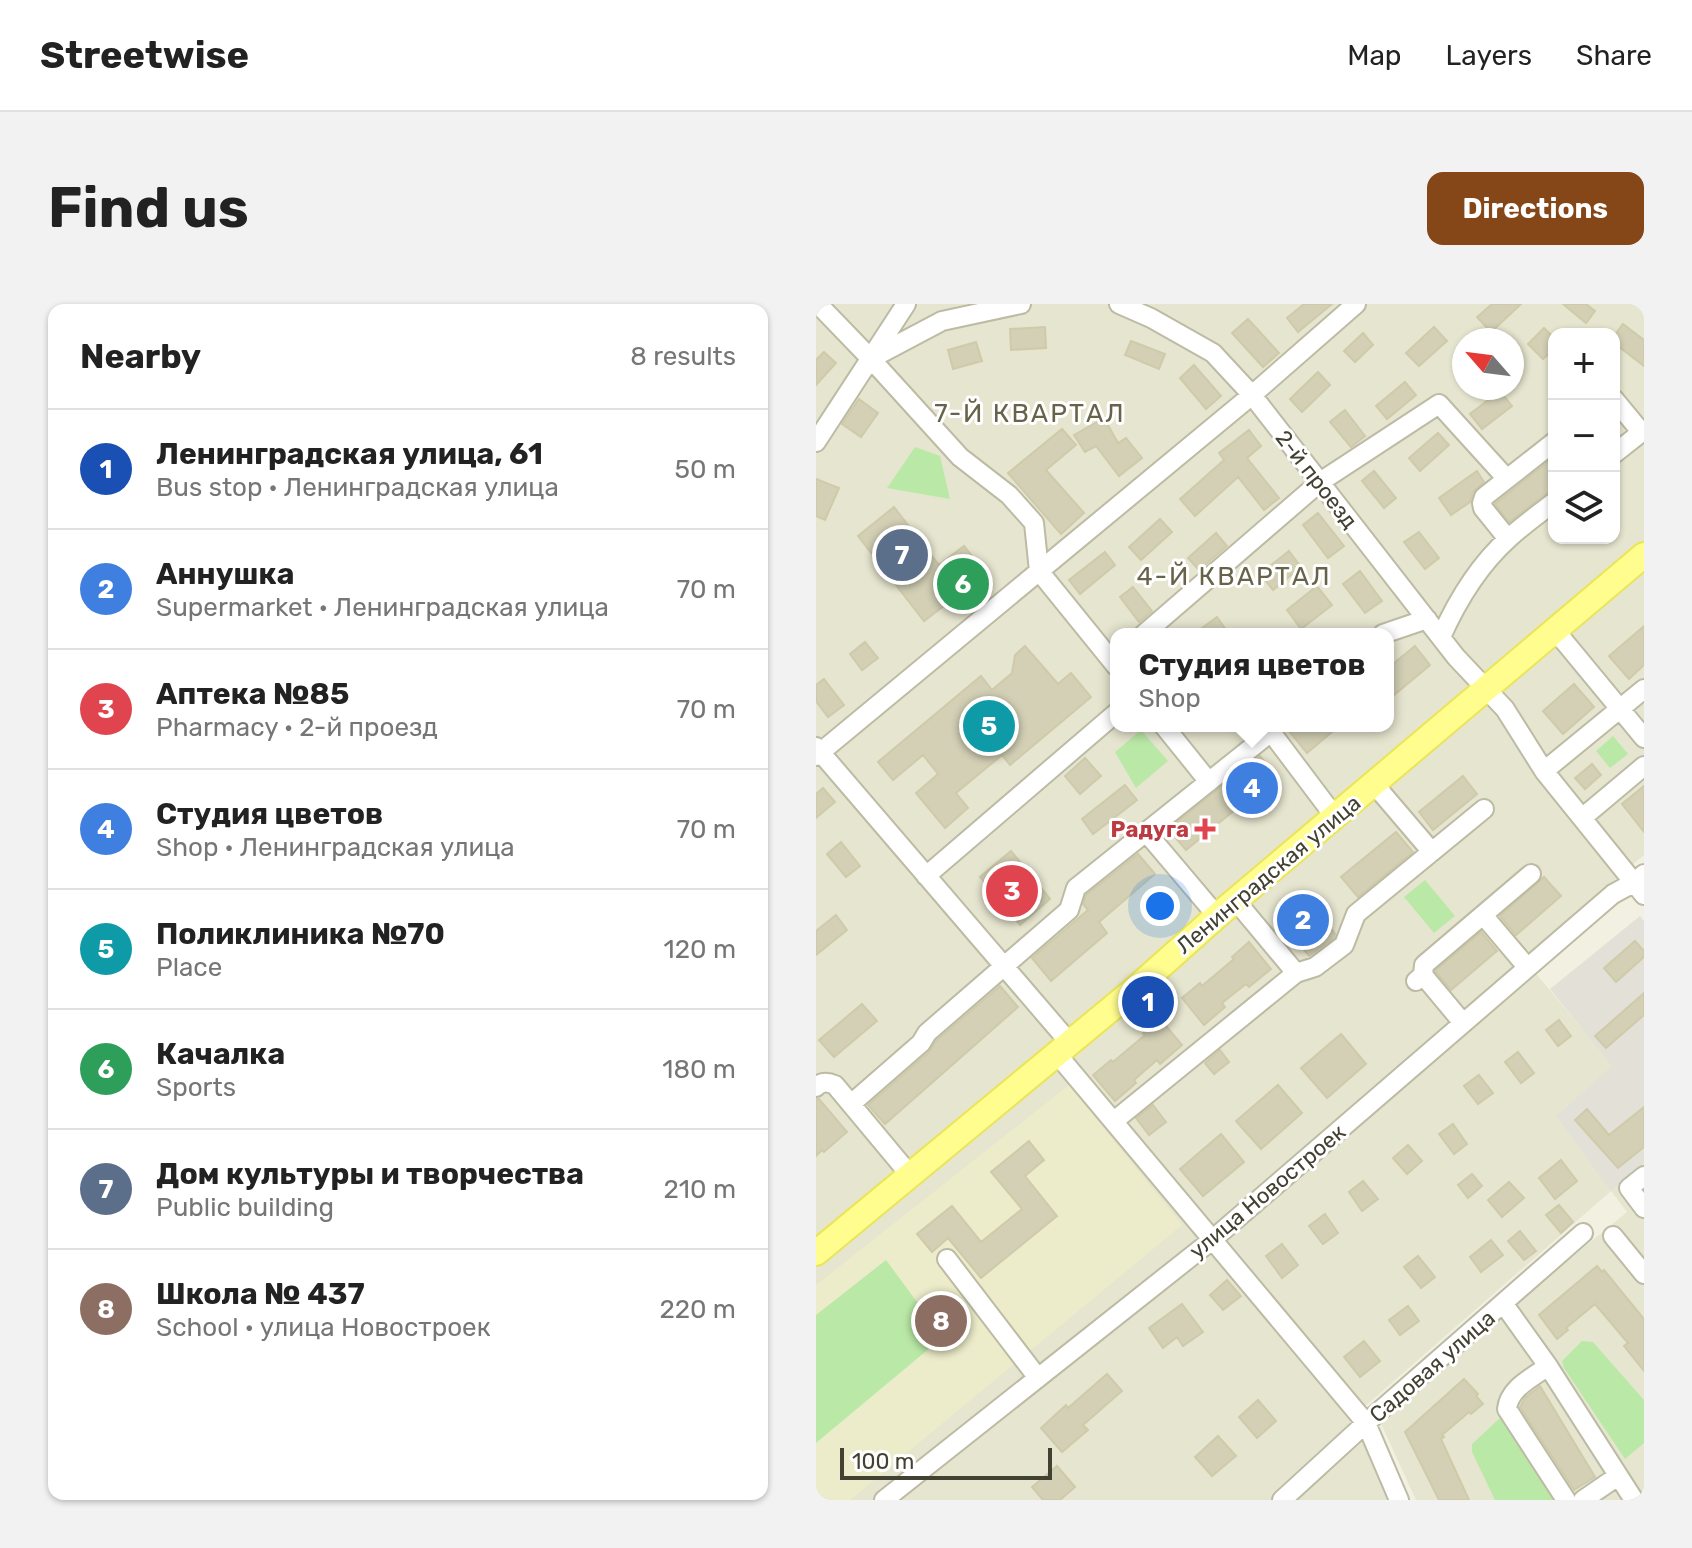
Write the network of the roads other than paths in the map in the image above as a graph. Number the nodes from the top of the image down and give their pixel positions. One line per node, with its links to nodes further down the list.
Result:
1 (818, 304): 6 (street)
2 (906, 304): 6 (street)
3 (1021, 304): 6 (street)
4 (1119, 304): 7 (street, 2-й проезд)
5 (1356, 304): 7 (street)
6 (871, 359): 9 (street); 17 (street)
7 (1252, 395): 13 (street, 2-й проезд); 17 (street)
8 (1620, 406): 11 (street)
9 (816, 442)
10 (1548, 447): 12 (street)
11 (1620, 449)
12 (1507, 479): 13 (street); 15 (street)
13 (1320, 482): 18 (street, 2-й проезд); 19 (street)
14 (1548, 507): 15 (street)
15 (1508, 539): 22 (street)
16 (1644, 555): 20 (main road, Ленинградская улица)
17 (1039, 571): 23 (street); 32 (street)
18 (1427, 619): 21 (street); 22 (street, 2-й проезд)
19 (1151, 628)
20 (1554, 629): 24 (main road, Ленинградская улица); 26 (street)
21 (1394, 630)
22 (1441, 637): 24 (street, 2-й проезд)
23 (1110, 656)
24 (1486, 688): 34 (street, 2-й проезд); 36 (main road, Ленинградская улица)
25 (1644, 689): 26 (street)
26 (1620, 709): 31 (street); 34 (street)
27 (1110, 718): 43 (street)
28 (1169, 732): 35 (street)
29 (1268, 732): 35 (street)
30 (1274, 732): 38 (street)
31 (1644, 738)
32 (817, 752): 43 (street)
33 (1644, 766): 39 (street)
34 (1544, 771): 39 (street, 2-й проезд)
35 (1209, 782): 40 (street)
36 (1374, 784): 38 (main road, Ленинградская улица); 41 (street)
37 (1484, 809): 41 (street)
38 (1335, 817): 45 (main road, Ленинградская улица)
39 (1582, 818): 44 (street, 2-й проезд)
40 (1146, 832): 47 (street); 48 (street)
41 (1432, 852): 50 (street)
42 (1531, 874): 46 (street)
43 (926, 876): 48 (street)
44 (1641, 884): 49 (street, улица Новостроек)
45 (1236, 901): 47 (main road, Ленинградская улица); 50 (street)
46 (1483, 915): 49 (street); 51 (street)
47 (1217, 916): 52 (main road, Ленинградская улица)
48 (1004, 967): 52 (street); 54 (street)
49 (1527, 967): 51 (street, улица Новостроек)
50 (1296, 973): 55 (street)
51 (1463, 1023): 61 (street, улица Новостроек)
52 (1062, 1048): 55 (street); 56 (main road, Ленинградская улица)
53 (816, 1087): 54 (street)
54 (851, 1104): 56 (street)
55 (1114, 1121): 61 (street)
56 (910, 1175): 62 (main road, Ленинградская улица)
57 (1644, 1176): 58 (street)
58 (1644, 1208)
59 (1583, 1233): 65 (street, Садовая улица)
60 (1613, 1236): 64 (street)
61 (1212, 1240): 67 (street, улица Новостроек); 68 (street)
62 (816, 1253)
63 (947, 1259): 67 (street)
64 (1644, 1274)
65 (1503, 1303): 66 (street); 68 (street, Садовая улица)
66 (1548, 1366): 69 (street); 73 (street)
67 (1038, 1378): 70 (street, улица Новостроек)
68 (1366, 1423): 71 (street, Садовая улица); 72 (street)
69 (1618, 1476): 74 (street); 75 (street)
70 (884, 1500)
71 (1282, 1500)
72 (1399, 1500)
73 (1566, 1500)
74 (1583, 1500)
75 (1634, 1500)

